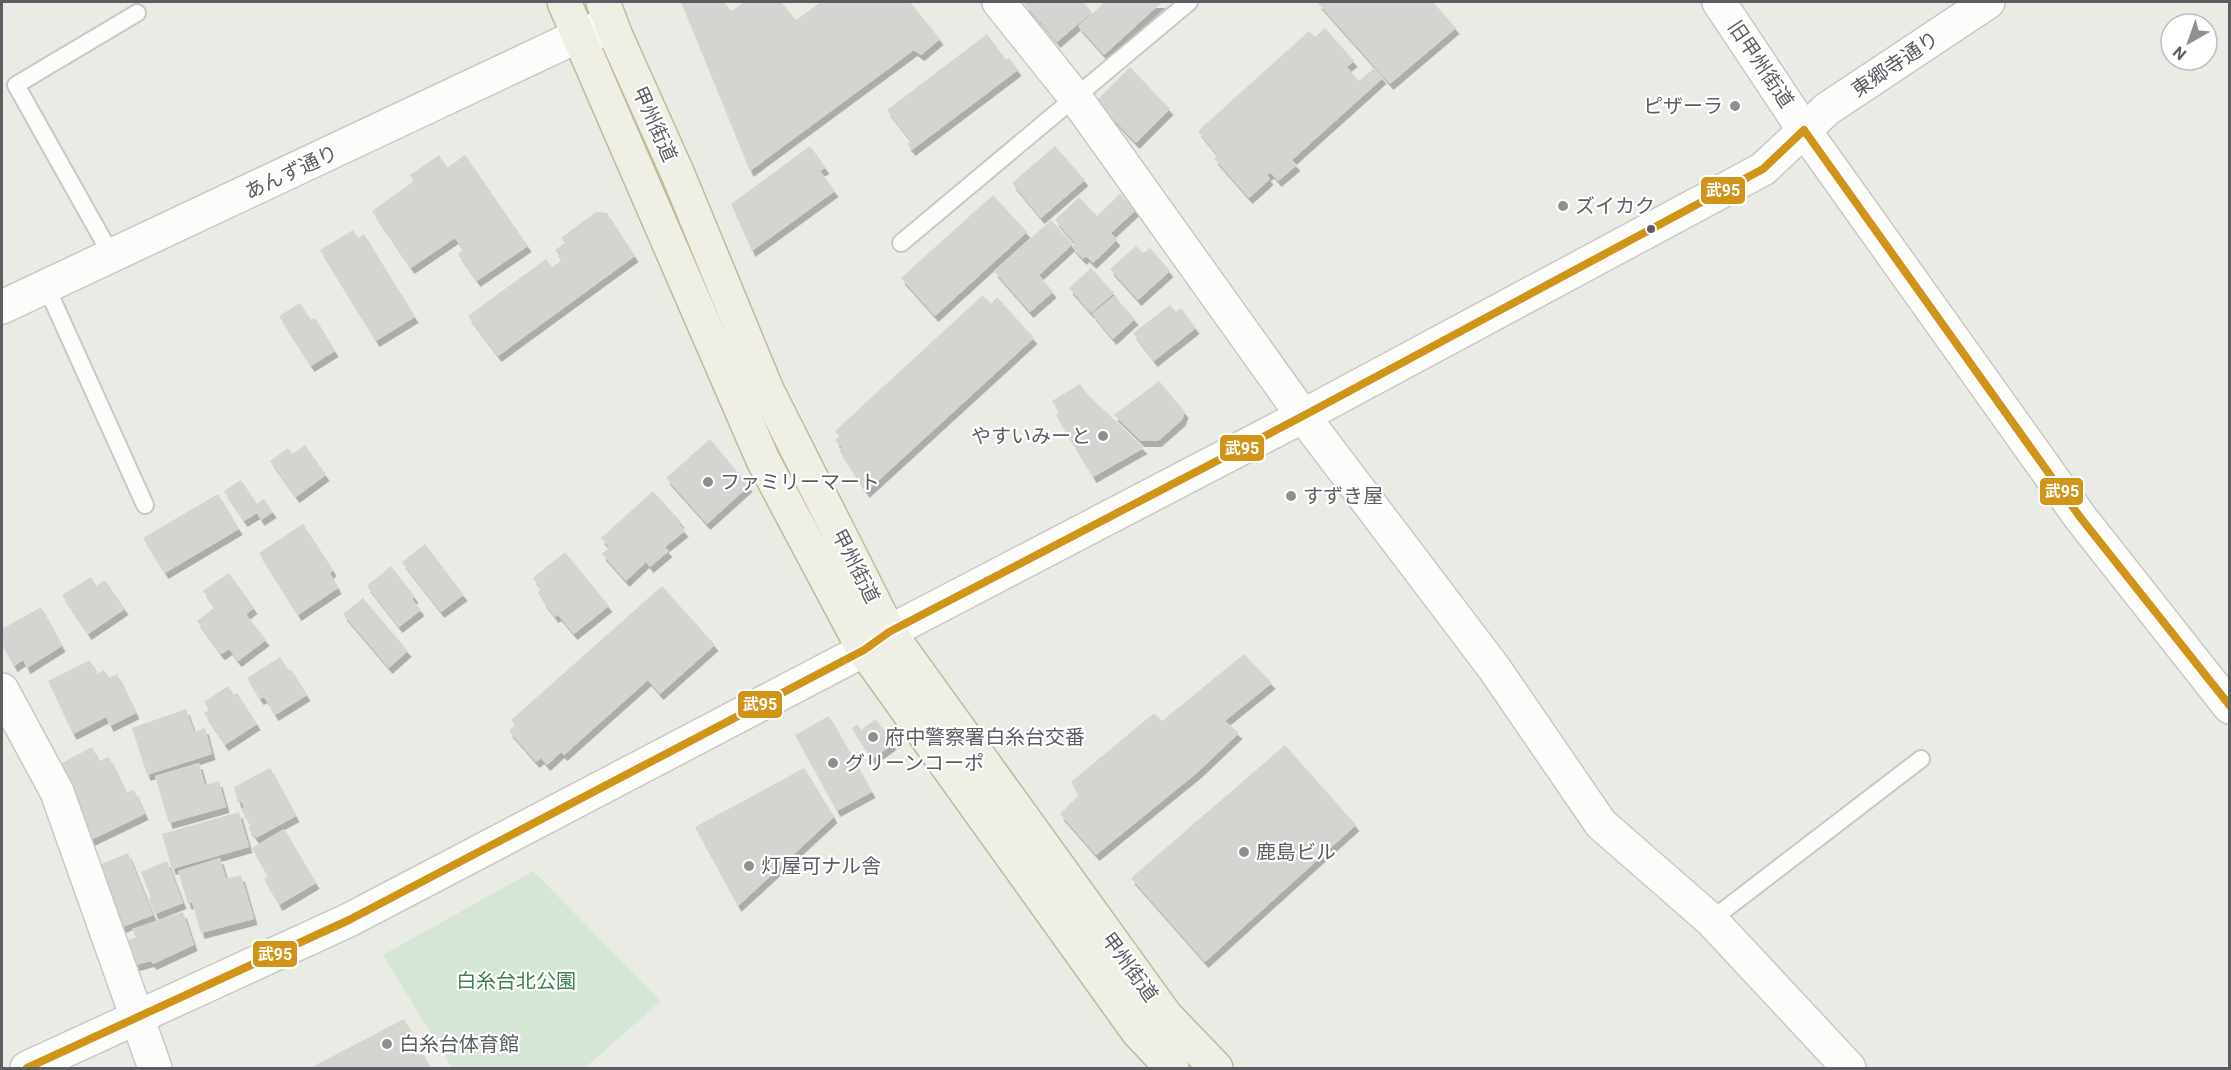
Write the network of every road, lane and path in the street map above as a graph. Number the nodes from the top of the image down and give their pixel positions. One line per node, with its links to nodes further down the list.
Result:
1 (564, 2): 8 (highway, 甲州街道)
2 (603, 2): 9 (highway, 甲州街道)
3 (1000, 2): 10 (street)
4 (1189, 2): 10 (lane)
5 (1719, 2): 11 (street, 旧甲州街道)
6 (1988, 2): 11 (street, 東郷寺通り)
7 (137, 14): 13 (lane)
8 (580, 35): 9 (street); 13 (street, あんず通り); 18 (highway, 甲州街道)
9 (616, 36): 18 (highway, 甲州街道)
10 (1075, 97): 12 (lane); 16 (street)
11 (1804, 130): 16 (street, 東郷寺通り); 20 (street, 旧甲州街道)
12 (901, 243)
13 (112, 256): 14 (street, あんず通り)
14 (46, 286): 15 (street, あんず通り); 17 (lane)
15 (2, 307)
16 (1303, 416): 18 (street, 東郷寺通り); 22 (street)
17 (145, 505)
18 (876, 641): 23 (street, 東郷寺通り); 26 (highway, 甲州街道); 27 (highway, 甲州街道)
19 (2, 690): 23 (street)
20 (2229, 707)
21 (1921, 759): 22 (lane)
22 (1711, 920): 28 (street)
23 (138, 1017): 24 (street, 東郷寺通り); 25 (street)
24 (27, 1068)
25 (155, 1068)
26 (1172, 1068)
27 (1216, 1068)
28 (1849, 1068)

